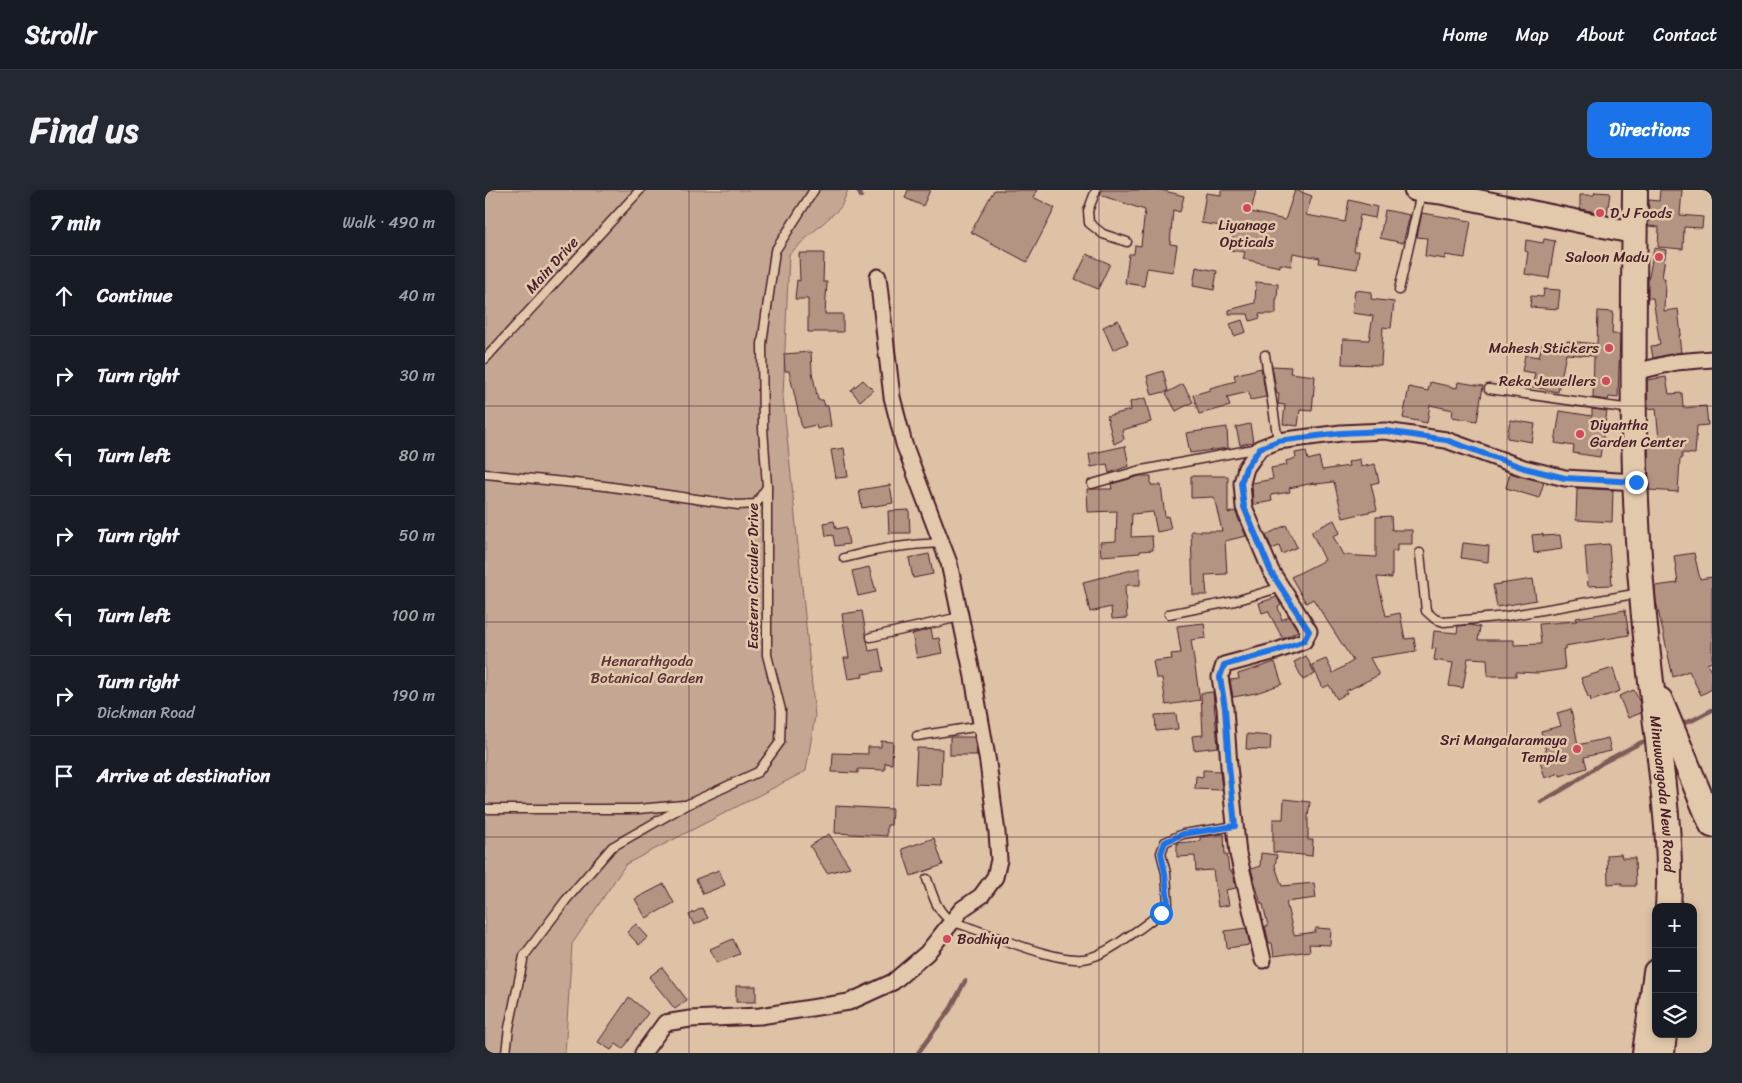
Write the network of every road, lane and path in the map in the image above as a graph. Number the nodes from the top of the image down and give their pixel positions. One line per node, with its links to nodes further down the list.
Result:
1 (640, 190): 11 (lane, Main Drive)
2 (814, 190): 21 (lane, Eastern Circuler Drive)
3 (1096, 190): 7 (lane)
4 (1635, 190): 6 (main road, Minuwangoda New Road)
5 (1419, 191): 6 (street); 9 (lane)
6 (1635, 233): 13 (main road, Minuwangoda New Road)
7 (1127, 242)
8 (878, 277): 22 (street)
9 (1399, 290)
10 (1265, 355): 16 (lane)
11 (485, 359)
12 (1712, 359): 13 (street)
13 (1635, 372): 15 (main road, Minuwangoda New Road)
14 (1489, 389): 15 (lane)
15 (1635, 410): 19 (main road, Minuwangoda New Road)
16 (1278, 441): 17 (street); 19 (street)
17 (1260, 448): 20 (lane); 25 (street)
18 (485, 474): 21 (lane)
19 (1636, 482): 26 (main road, Minuwangoda New Road)
20 (1092, 484)
21 (767, 486): 33 (lane, Eastern Circuler Drive)
22 (941, 543): 24 (lane); 28 (street)
23 (1420, 553): 26 (lane)
24 (843, 558)
25 (1282, 587): 27 (lane); 36 (street)
26 (1642, 592): 30 (main road, Minuwangoda New Road)
27 (1169, 614)
28 (960, 617): 29 (lane); 31 (street)
29 (871, 637)
30 (1651, 680): 35 (main road); 38 (main road, Minuwangoda New Road)
31 (981, 726): 32 (lane); 39 (street)
32 (917, 736)
33 (686, 805): 34 (lane); 43 (lane, Eastern Circuler Drive)
34 (485, 809)
35 (1712, 825)
36 (1235, 826): 39 (lane); 40 (street)
37 (927, 879): 39 (lane)
38 (1668, 903)
39 (953, 922): 44 (street)
40 (1263, 960)
41 (1654, 993): 45 (main road)
42 (1664, 1038): 46 (main road)
43 (506, 1053)
44 (643, 1053)
45 (1645, 1053)
46 (1662, 1053)

